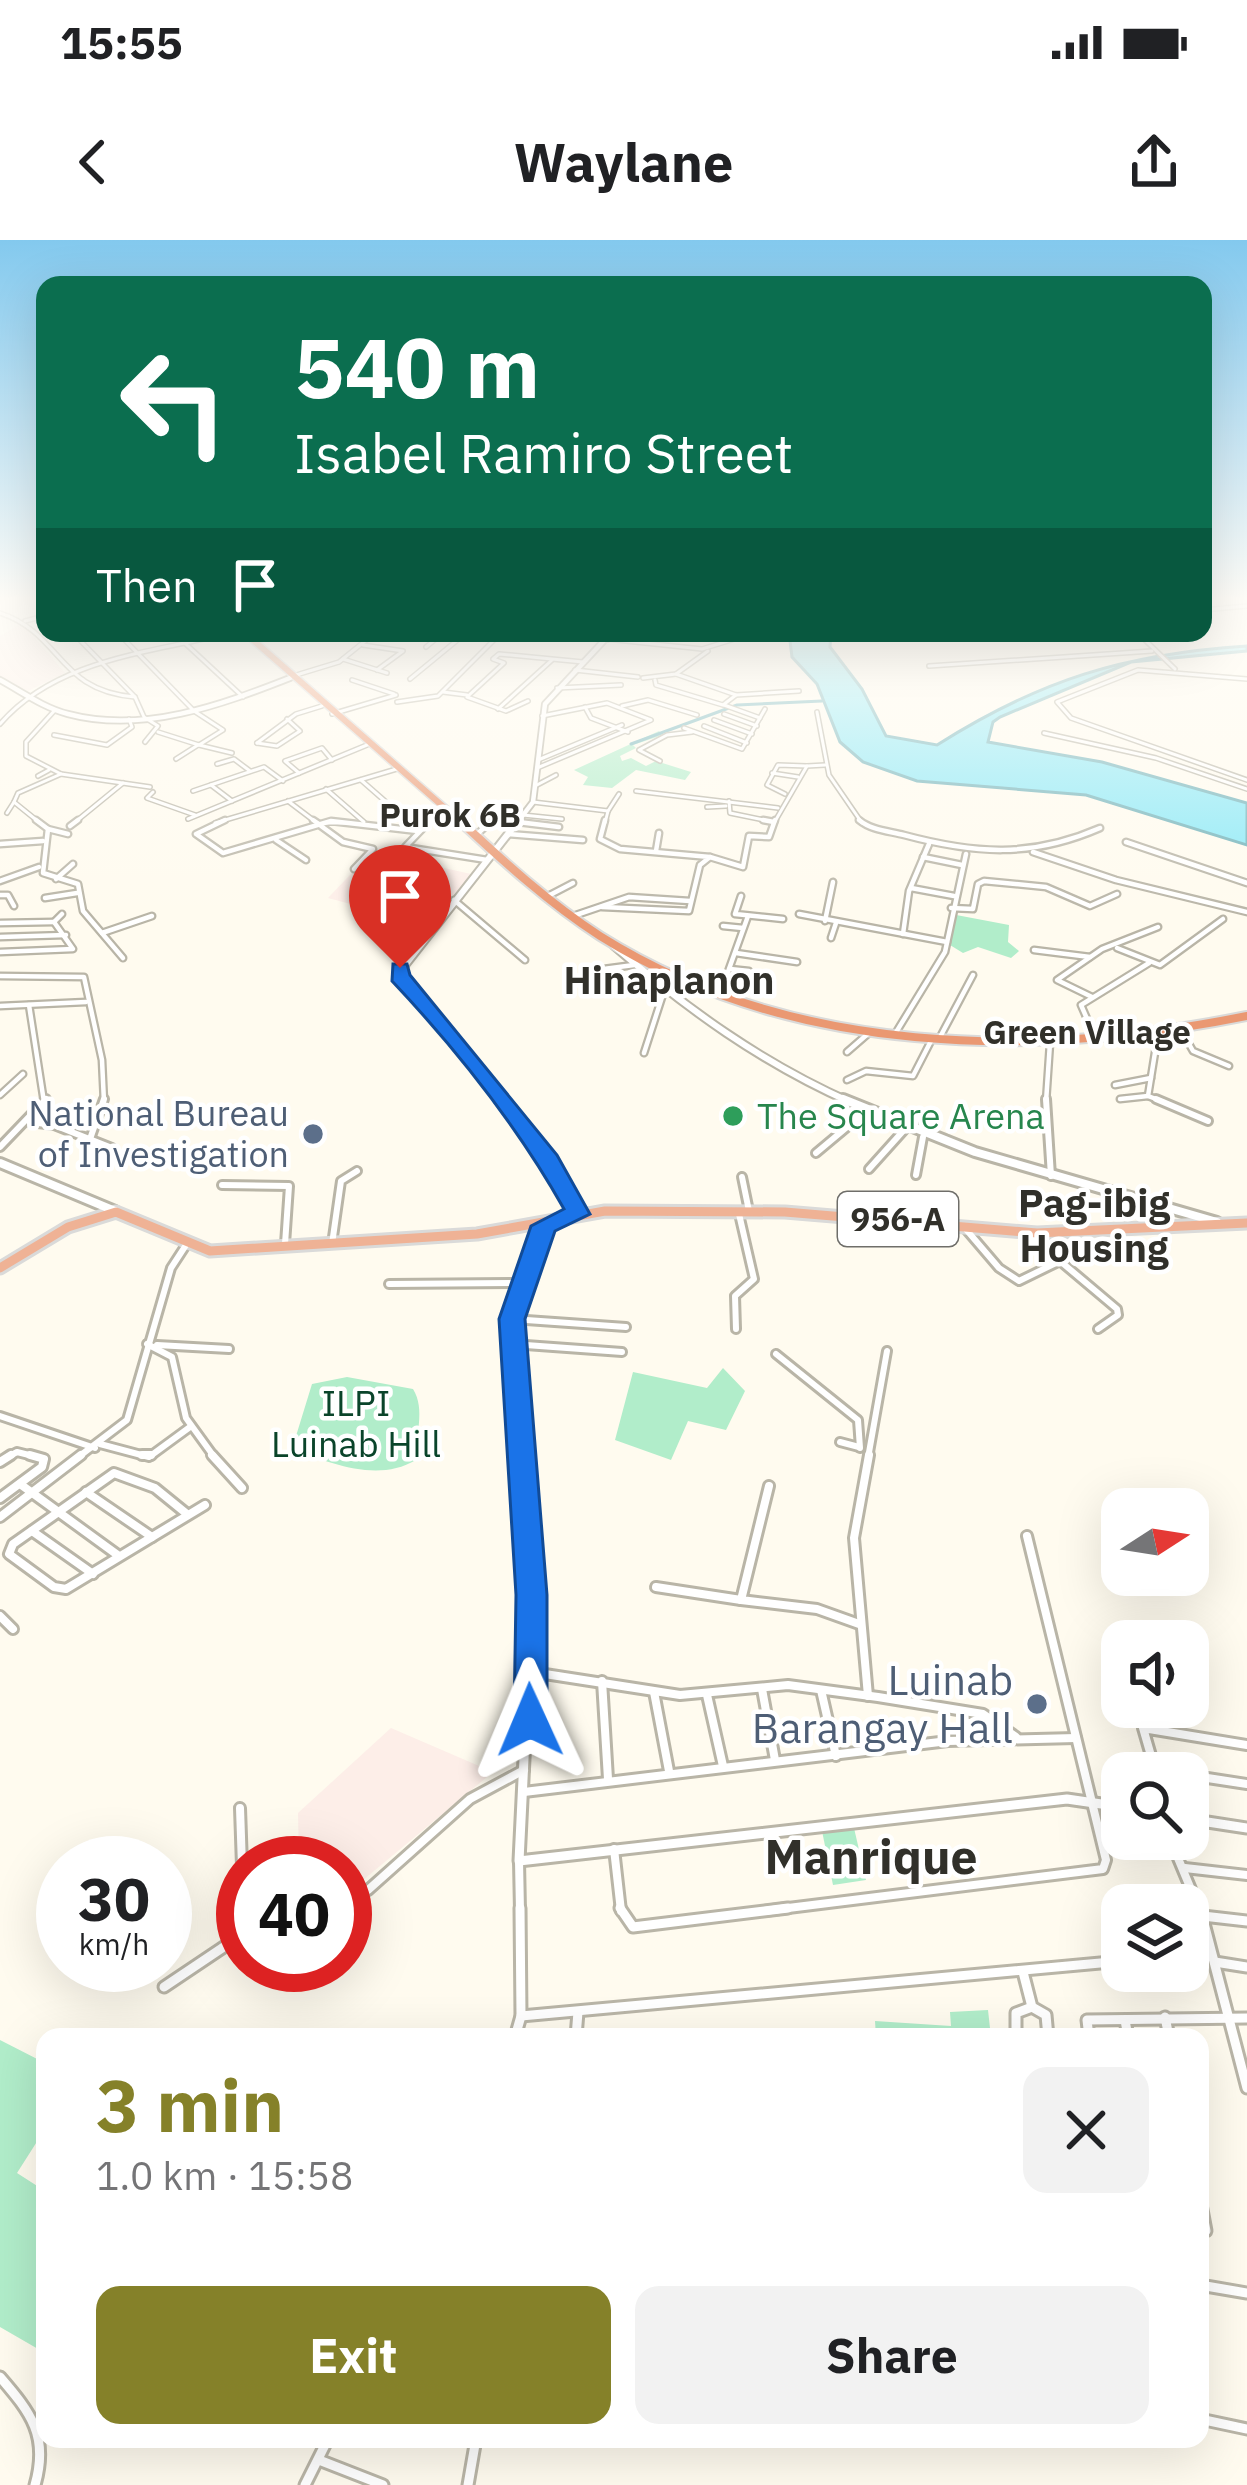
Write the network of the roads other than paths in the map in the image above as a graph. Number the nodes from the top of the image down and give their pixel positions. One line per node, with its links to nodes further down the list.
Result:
1 (48, 706): 19 (street)
2 (139, 706): 28 (street)
3 (190, 706): 20 (street)
4 (210, 706): 20 (street)
5 (322, 706): 23 (highway); 31 (street)
6 (327, 706): 23 (highway)
7 (367, 706): 23 (street)
8 (489, 706): 21 (street)
9 (502, 706): 21 (street)
10 (521, 706): 21 (street)
11 (547, 706): 27 (street)
12 (622, 706): 16 (street); 40 (street)
13 (667, 706): 25 (street)
14 (724, 706): 17 (street)
15 (1058, 706): 68 (street)
16 (585, 707): 27 (street); 34 (street)
17 (728, 707): 29 (street)
18 (765, 709): 29 (street)
19 (55, 710): 30 (street); 57 (street)
20 (194, 710): 28 (street); 46 (street)
21 (497, 710)
22 (817, 712): 54 (street)
23 (335, 713): 47 (highway); 56 (highway)
24 (724, 713): 36 (street)
25 (697, 715)
26 (3, 716): 33 (street)
27 (542, 716): 53 (street)
28 (143, 717): 30 (street); 39 (street)
29 (760, 718): 36 (street)
30 (129, 719): 43 (street)
31 (287, 719): 31 (street)
32 (714, 720): 42 (street)
33 (0, 724)
34 (619, 726): 40 (street); 53 (street)
35 (704, 726): 45 (street)
36 (757, 726): 42 (street)
37 (684, 728): 38 (street)
38 (692, 731): 45 (street); 51 (street)
39 (158, 732): 44 (street); 46 (street)
40 (628, 732): 53 (street)
41 (1044, 733): 74 (street)
42 (752, 734): 45 (street)
43 (54, 735)
44 (145, 742)
45 (747, 743)
46 (199, 745): 48 (street); 49 (street)
47 (367, 745): 50 (street); 56 (highway)
48 (232, 753)
49 (176, 759)
50 (332, 760): 59 (street); 59 (street)
51 (660, 761)
52 (217, 764): 58 (street)
53 (538, 764): 71 (street)
54 (826, 765): 55 (street); 110 (street)
55 (808, 766): 60 (street); 65 (street)
56 (400, 768): 66 (street); 85 (highway)
57 (49, 770): 61 (street); 63 (street)
58 (250, 771): 67 (street); 70 (street)
59 (299, 773): 67 (street)
60 (772, 773): 65 (street); 78 (street)
61 (61, 774): 69 (street); 81 (street)
62 (556, 775): 71 (street)
63 (38, 776)
64 (157, 776): 72 (street)
65 (798, 777): 78 (street)
66 (361, 780): 73 (street); 101 (street)
67 (283, 781): 80 (street)
68 (1247, 781)
69 (123, 783): 72 (street); 98 (street)
70 (211, 785): 76 (street); 80 (street)
71 (535, 786): 82 (street)
72 (149, 788): 90 (street)
73 (326, 789): 79 (street); 96 (street)
74 (1247, 789)
75 (636, 790): 83 (street)
76 (194, 791)
77 (619, 794): 88 (street)
78 (785, 794): 87 (street)
79 (286, 800): 95 (street); 105 (street)
80 (232, 801): 90 (street)
81 (14, 802): 89 (street); 100 (street)
82 (533, 802): 88 (street); 91 (street)
83 (728, 803): 86 (street); 87 (street); 94 (street)
84 (511, 804): 104 (street)
85 (443, 807): 101 (street); 104 (highway)
86 (707, 807)
87 (778, 808): 94 (street)
88 (608, 811): 112 (street)
89 (8, 813)
90 (195, 815): 92 (street)
91 (521, 818): 93 (street); 97 (street); 103 (street)
92 (188, 819)
93 (562, 819)
94 (774, 822): 115 (street)
95 (320, 825): 96 (street); 105 (street); 122 (street)
96 (367, 825): 101 (street)
97 (559, 827)
98 (67, 828): 100 (street); 100 (street)
99 (1100, 828): 113 (street)
100 (48, 830): 107 (street)
101 (420, 832): 118 (street)
102 (659, 832): 112 (street)
103 (508, 834): 106 (street); 111 (street)
104 (476, 835): 111 (highway)
105 (276, 840): 117 (street)
106 (583, 840)
107 (44, 841): 109 (street); 121 (street)
108 (1126, 842): 127 (street)
109 (0, 844)
110 (929, 844): 114 (street); 116 (street)
111 (495, 851): 118 (street); 132 (highway)
112 (656, 851): 115 (street)
113 (1034, 852): 114 (street); 141 (street)
114 (966, 854): 120 (street)
115 (710, 857): 137 (street)
116 (923, 857): 120 (street); 128 (street)
117 (306, 860)
118 (487, 860): 136 (street)
119 (73, 864): 124 (street)
120 (962, 865): 134 (street)
121 (40, 867): 123 (street); 124 (street)
122 (354, 869)
123 (1, 879)
124 (56, 879): 129 (street)
125 (832, 882): 149 (street)
126 (573, 883): 132 (street)
127 (1247, 883)
128 (910, 888): 134 (street); 158 (street)
129 (77, 893): 135 (street); 156 (street)
130 (1117, 894): 140 (street)
131 (0, 895): 138 (street)
132 (548, 896): 145 (highway)
133 (741, 896): 146 (street)
134 (954, 896): 140 (street)
135 (45, 898)
136 (454, 900): 169 (street); 220 (street)
137 (690, 901): 139 (street); 139 (street)
138 (14, 906)
139 (602, 907): 145 (street)
140 (951, 908): 162 (street)
141 (1247, 912)
142 (62, 914): 150 (street)
143 (799, 914): 149 (street)
144 (152, 916): 156 (street)
145 (573, 916): 161 (highway)
146 (748, 916): 147 (street); 155 (street)
147 (783, 919)
148 (1223, 919): 171 (street)
149 (825, 921): 152 (street)
150 (54, 922): 151 (street); 157 (street)
151 (0, 923)
152 (836, 923): 158 (street); 160 (street)
153 (723, 926): 155 (street)
154 (1158, 926): 163 (street)
155 (742, 928): 166 (street)
156 (102, 933): 168 (street)
157 (66, 934): 159 (street); 165 (street)
158 (903, 934): 162 (street)
159 (0, 937)
160 (831, 938)
161 (608, 940): 172 (street, 956-A); 174 (highway); 180 (highway)
162 (946, 942): 189 (street)
163 (1117, 948): 167 (street); 171 (street)
164 (1034, 950): 167 (street)
165 (0, 952)
166 (736, 953): 170 (street); 173 (street)
167 (1091, 957): 182 (street)
168 (123, 958)
169 (525, 960)
170 (796, 962)
171 (1150, 963): 182 (street)
172 (634, 965): 178 (street, 956-A); 181 (street)
173 (730, 969): 175 (street); 180 (street)
174 (660, 970): 178 (highway); 180 (highway)
175 (749, 971)
176 (973, 975): 191 (street)
177 (0, 976): 183 (street)
178 (648, 977): 179 (street, 956-A)
179 (664, 991): 195 (street); 202 (street, 956-A)
180 (721, 991): 187 (highway); 189 (highway)
181 (624, 992)
182 (1092, 997): 192 (street)
183 (88, 1002): 184 (street); 207 (street)
184 (29, 1005): 185 (street); 204 (street)
185 (0, 1006)
186 (1247, 1013): 188 (highway); 192 (highway)
187 (873, 1030): 189 (highway); 194 (street)
188 (1181, 1030): 190 (highway); 196 (street)
189 (896, 1031): 191 (highway)
190 (1158, 1034): 192 (highway); 198 (street)
191 (937, 1037): 192 (highway); 193 (highway); 199 (street)
192 (1095, 1038): 193 (highway)
193 (1050, 1043): 216 (street)
194 (847, 1052)
195 (644, 1053)
196 (1229, 1066)
197 (23, 1074): 200 (street)
198 (1150, 1078): 201 (street); 201 (street)
199 (847, 1081)
200 (0, 1095)
201 (1148, 1096): 203 (street)
202 (865, 1112): 205 (street, 956-A); 210 (street)
203 (1208, 1121)
204 (26, 1123): 207 (street); 208 (street)
205 (904, 1130): 206 (street, 956-A); 212 (street)
206 (923, 1137): 214 (street); 216 (street, 956-A)
207 (90, 1139): 209 (street)
208 (0, 1147)
209 (112, 1148)
210 (816, 1154)
211 (0, 1163): 219 (street)
212 (869, 1169)
213 (357, 1171): 226 (street)
214 (916, 1175)
215 (742, 1177): 218 (street)
216 (1051, 1178): 221 (street, 956-A)
217 (222, 1185): 228 (street)
218 (744, 1210): 220 (main road, 956-A); 223 (main road, 956-A); 235 (street)
219 (116, 1212): 227 (main road, 956-A); 230 (main road)
220 (578, 1214): 224 (main road, 956-A)
221 (1217, 1222): 222 (main road, 956-A); 225 (main road, 956-A)
222 (1247, 1222)
223 (962, 1224): 225 (main road, 956-A); 229 (street)
224 (544, 1226): 226 (main road, 956-A); 231 (street)
225 (1026, 1232): 229 (street)
226 (332, 1244): 228 (main road, 956-A)
227 (186, 1245): 228 (main road, 956-A); 238 (street)
228 (284, 1248)
229 (1060, 1260): 236 (street)
230 (0, 1268)
231 (524, 1283): 232 (street); 233 (street)
232 (389, 1284)
233 (512, 1319): 234 (street); 237 (street)
234 (626, 1327)
235 (736, 1329)
236 (1098, 1329)
237 (512, 1344): 241 (street); 269 (street)
238 (150, 1345): 239 (street); 244 (street); 246 (street)
239 (229, 1349)
240 (887, 1351): 247 (street)
241 (622, 1352)
242 (776, 1354): 247 (street)
243 (0, 1416): 246 (street)
244 (190, 1427): 246 (street); 251 (street)
245 (840, 1442): 247 (street)
246 (98, 1446): 253 (street)
247 (864, 1449): 267 (street)
248 (0, 1462): 249 (street)
249 (20, 1484): 253 (street); 254 (street)
250 (769, 1486): 265 (street)
251 (242, 1488)
252 (85, 1491): 256 (street); 257 (street); 261 (street)
253 (34, 1492): 256 (street); 258 (street)
254 (0, 1498)
255 (205, 1505): 257 (street)
256 (59, 1510): 259 (street); 262 (street)
257 (187, 1514): 261 (street)
258 (0, 1517)
259 (32, 1531): 263 (street); 263 (street)
260 (1028, 1536): 277 (street)
261 (152, 1537): 262 (street)
262 (121, 1557): 263 (street)
263 (93, 1574)
264 (656, 1587): 265 (street)
265 (742, 1600): 267 (street)
266 (0, 1616): 268 (street)
267 (859, 1624): 275 (street)
268 (14, 1629)
269 (532, 1672): 270 (street); 283 (street)
270 (602, 1681): 273 (street); 286 (street)
271 (761, 1689): 272 (street); 274 (street); 281 (street)
272 (821, 1690): 275 (street); 280 (street)
273 (654, 1692): 274 (street); 284 (street)
274 (707, 1695): 282 (street)
275 (868, 1696): 276 (street)
276 (1016, 1738): 277 (street); 280 (street)
277 (1076, 1738): 289 (street)
278 (1247, 1745): 279 (street)
279 (1151, 1752)
280 (836, 1756): 281 (street)
281 (775, 1760): 282 (street)
282 (723, 1766): 284 (street)
283 (524, 1770): 288 (street); 301 (street)
284 (670, 1771): 286 (street)
285 (1209, 1778): 287 (street)
286 (608, 1779): 288 (street)
287 (1247, 1784)
288 (524, 1792): 297 (street)
289 (1091, 1800): 290 (street); 295 (street); 295 (street)
290 (1101, 1802)
291 (240, 1808): 294 (street)
292 (1209, 1823): 293 (street)
293 (1247, 1828)
294 (241, 1836)
295 (614, 1849): 297 (street)
296 (1179, 1860): 298 (street)
297 (520, 1861): 312 (street)
298 (1183, 1868): 299 (street); 300 (street)
299 (1247, 1875)
300 (1189, 1884)
301 (372, 1886)
302 (1209, 1917): 303 (street)
303 (1247, 1921)
304 (1209, 1941): 305 (street)
305 (1215, 1962): 307 (street); 311 (street)
306 (1101, 1963): 308 (street)
307 (1247, 1967)
308 (1023, 1972): 309 (street); 310 (street)
309 (1033, 2007): 318 (street); 319 (street)
310 (578, 2012): 312 (street); 317 (street)
311 (1228, 2015): 313 (street); 314 (street); 323 (street)
312 (521, 2016): 316 (street)
313 (1165, 2017): 315 (street); 322 (street)
314 (1247, 2018)
315 (1125, 2020): 320 (street); 321 (street)
316 (518, 2028)
317 (577, 2028)
318 (1016, 2028)
319 (1047, 2028)
320 (1088, 2028)
321 (1126, 2028)
322 (1167, 2028)
323 (1247, 2087)
324 (1209, 2286): 325 (street)
325 (1247, 2293)
326 (0, 2377): 328 (street)
327 (1209, 2421): 329 (street)
328 (36, 2423)
329 (1247, 2429)
330 (44, 2448): 334 (street)
331 (324, 2448): 333 (street)
332 (474, 2448): 337 (street)
333 (319, 2460): 335 (street); 336 (street)
334 (35, 2485)
335 (304, 2485)
336 (383, 2485)
337 (468, 2485)

